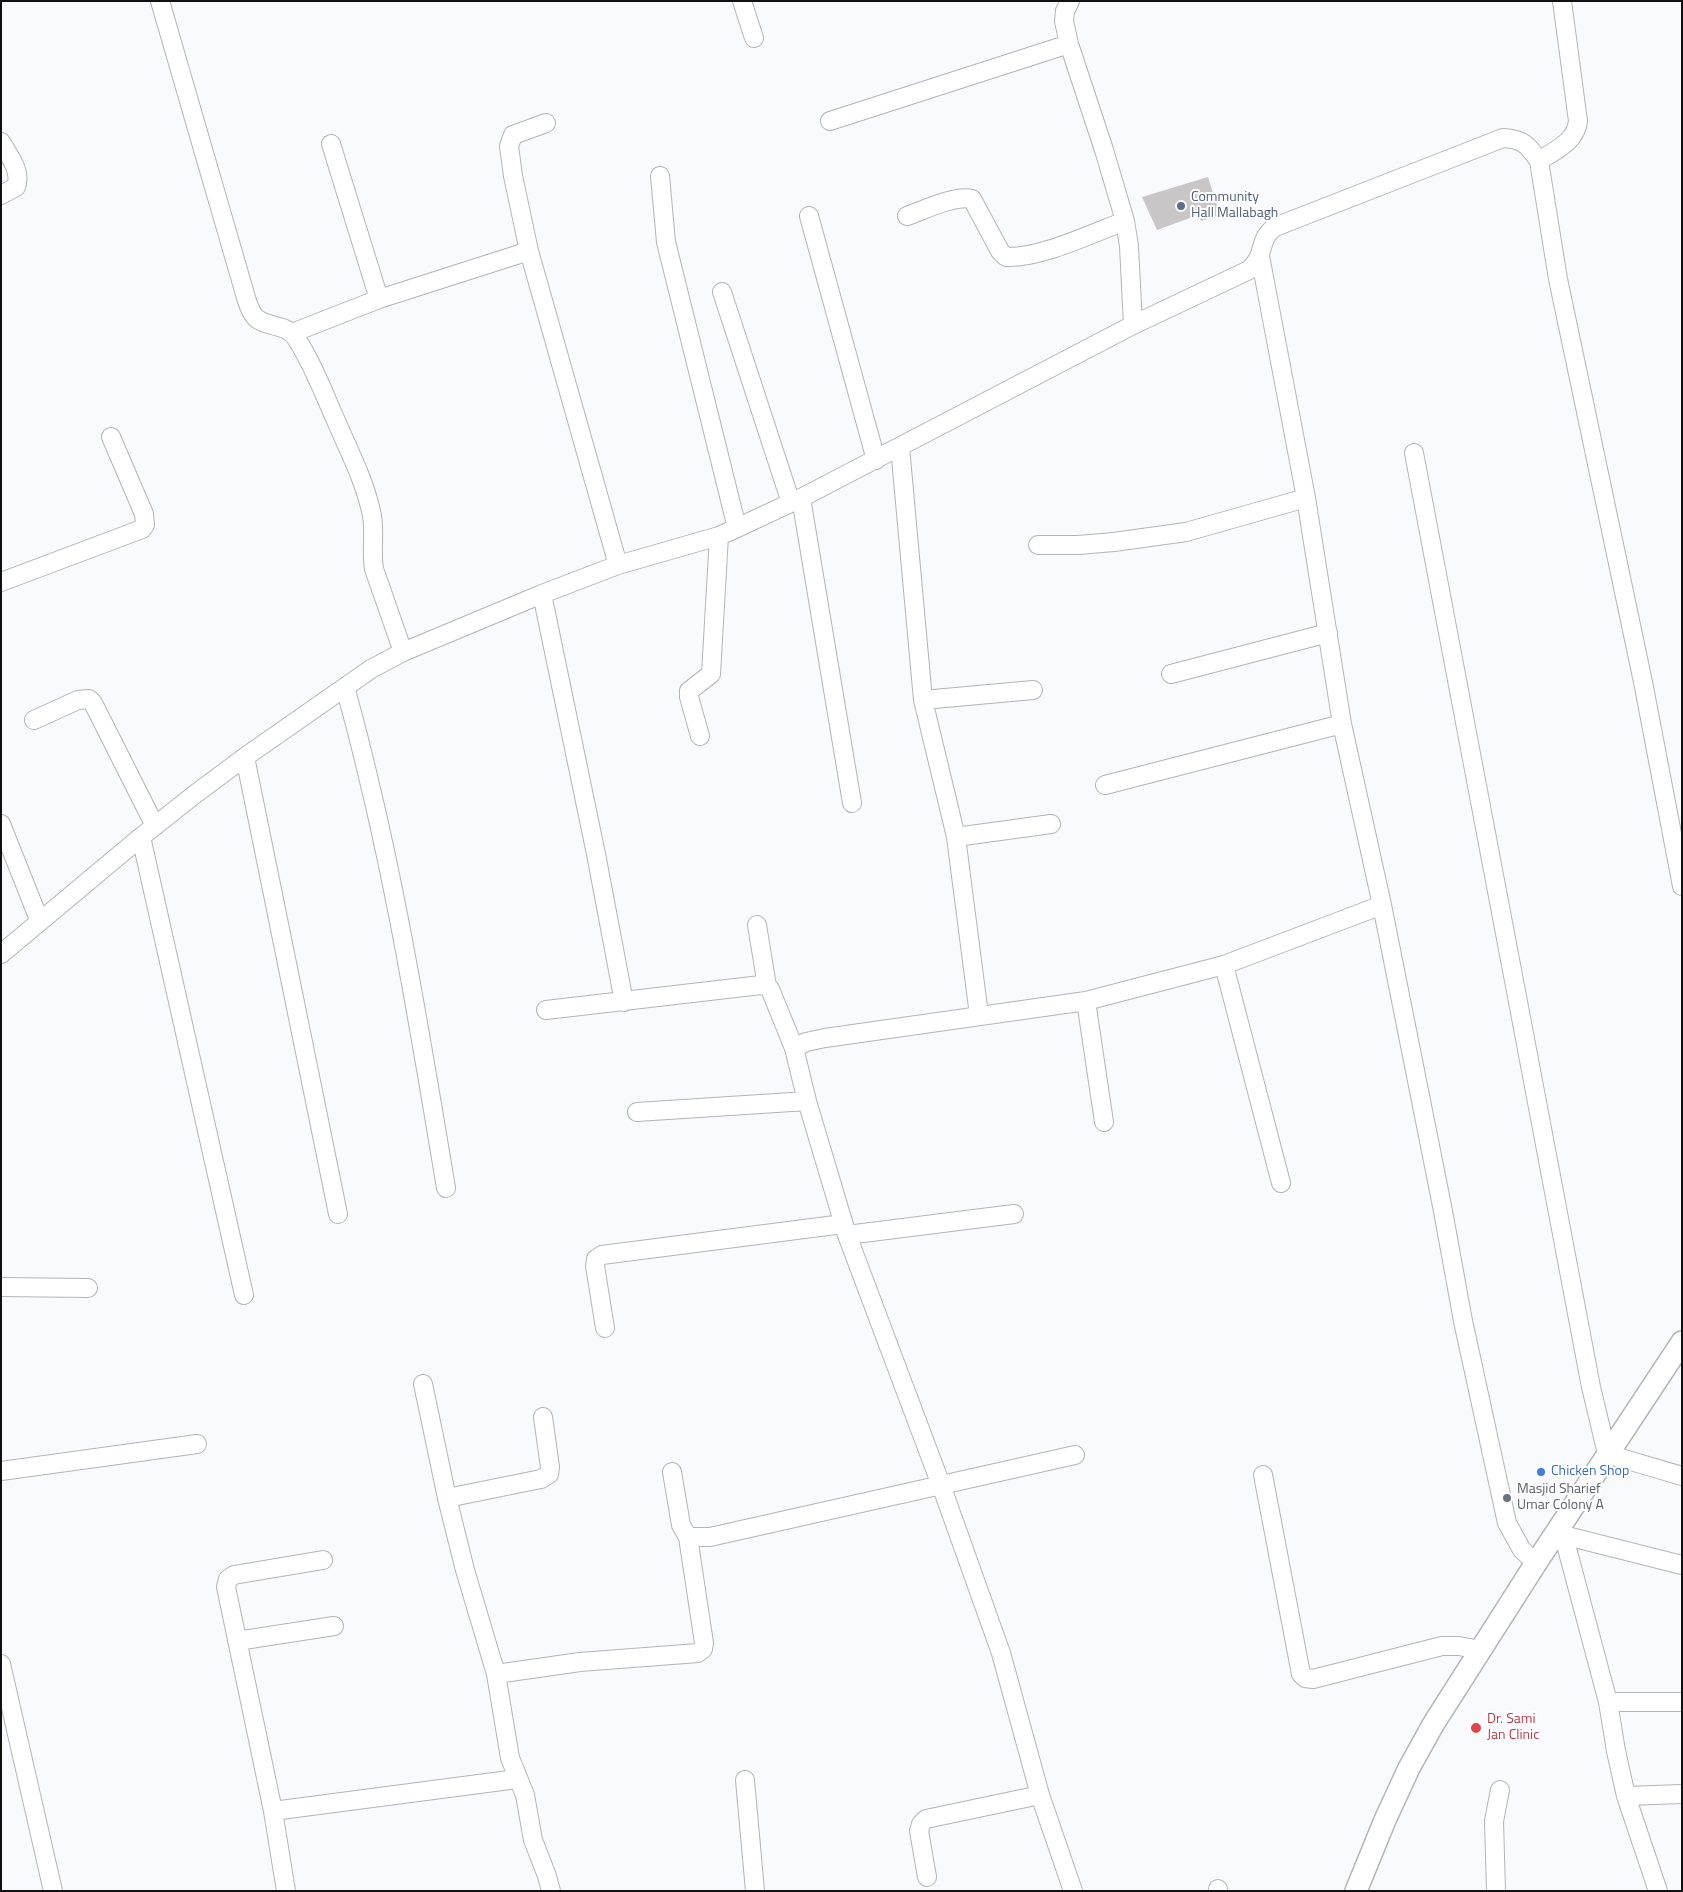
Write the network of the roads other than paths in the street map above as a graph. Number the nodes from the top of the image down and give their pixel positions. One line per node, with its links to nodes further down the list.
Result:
1 (160, 1): 22 (street)
2 (742, 1): 5 (street)
3 (1070, 1): 6 (street)
4 (1562, 1): 11 (street)
5 (754, 38)
6 (1069, 44): 7 (street); 16 (street)
7 (830, 121)
8 (546, 123): 17 (street)
9 (1, 142): 13 (street)
10 (332, 144): 20 (street)
11 (1539, 160): 18 (street); 51 (street)
12 (660, 176): 29 (street)
13 (1, 195)
14 (809, 216): 26 (street)
15 (907, 216): 16 (street)
16 (1125, 221): 21 (street)
17 (529, 251): 20 (street); 32 (street)
18 (1260, 256): 21 (street); 27 (street)
19 (722, 292): 28 (street)
20 (380, 299): 22 (street)
21 (1133, 325): 24 (street)
22 (292, 332): 36 (street)
23 (111, 437): 33 (street)
24 (900, 447): 26 (street); 40 (street)
25 (1414, 453): 79 (street)
26 (876, 460): 28 (street)
27 (1306, 498): 31 (street); 35 (street)
28 (796, 500): 29 (street); 46 (street)
29 (737, 528): 30 (street)
30 (719, 536): 32 (street); 43 (street)
31 (1038, 545)
32 (618, 565): 34 (street)
33 (1, 582)
34 (542, 594): 36 (street); 59 (street)
35 (1328, 633): 37 (street); 42 (street)
36 (403, 652): 38 (street)
37 (1171, 674)
38 (345, 688): 44 (street); 67 (street)
39 (1033, 690): 40 (street)
40 (922, 700): 50 (street)
41 (34, 720): 49 (street)
42 (1342, 724): 45 (street); 52 (street)
43 (700, 736)
44 (245, 757): 49 (street); 68 (street)
45 (1105, 785)
46 (852, 803)
47 (1, 824): 53 (street)
48 (1050, 824): 50 (street)
49 (148, 831): 53 (street); 73 (street)
50 (956, 838): 61 (street)
51 (1682, 886)
52 (1382, 905): 56 (street); 90 (street)
53 (40, 922): 55 (street)
54 (757, 924): 57 (street)
55 (1, 954)
56 (1224, 965): 58 (street); 66 (street)
57 (767, 986): 59 (street); 62 (street)
58 (1086, 1001): 61 (street); 65 (street)
59 (624, 1002): 60 (street)
60 (546, 1010)
61 (979, 1015): 62 (street)
62 (794, 1048): 63 (street)
63 (807, 1101): 64 (street); 70 (street)
64 (637, 1112)
65 (1104, 1122)
66 (1281, 1183)
67 (446, 1188)
68 (338, 1214)
69 (1014, 1214): 70 (street)
70 (845, 1229): 74 (street); 85 (street)
71 (1, 1287): 72 (street)
72 (88, 1288)
73 (244, 1295)
74 (604, 1328)
75 (1682, 1342): 79 (street)
76 (423, 1384): 86 (street)
77 (543, 1417): 86 (street)
78 (197, 1444): 81 (street)
79 (1607, 1454): 84 (street); 87 (street)
80 (1075, 1456): 85 (street)
81 (1, 1471)
82 (672, 1472): 88 (street)
83 (1263, 1475): 94 (street)
84 (1682, 1476)
85 (941, 1485): 88 (street); 103 (street)
86 (447, 1498): 96 (street)
87 (1562, 1530): 90 (street); 91 (street); 97 (street)
88 (688, 1537): 96 (street)
89 (323, 1560): 93 (street)
90 (1536, 1563): 94 (street)
91 (1682, 1565)
92 (334, 1626): 93 (street)
93 (238, 1641): 105 (street)
94 (1480, 1650): 112 (street)
95 (1, 1664): 107 (street)
96 (496, 1674): 99 (street)
97 (1608, 1702): 98 (street); 104 (street)
98 (1682, 1702)
99 (517, 1779): 105 (street); 109 (street)
100 (745, 1780): 110 (street)
101 (1500, 1790): 113 (street)
102 (1682, 1794): 104 (street)
103 (1040, 1795): 106 (street); 111 (street)
104 (1626, 1796): 114 (street)
105 (273, 1811): 108 (street)
106 (927, 1877)
107 (53, 1891)
108 (286, 1891)
109 (551, 1891)
110 (754, 1891)
111 (1073, 1891)
112 (1356, 1891)
113 (1496, 1891)
114 (1658, 1891)

